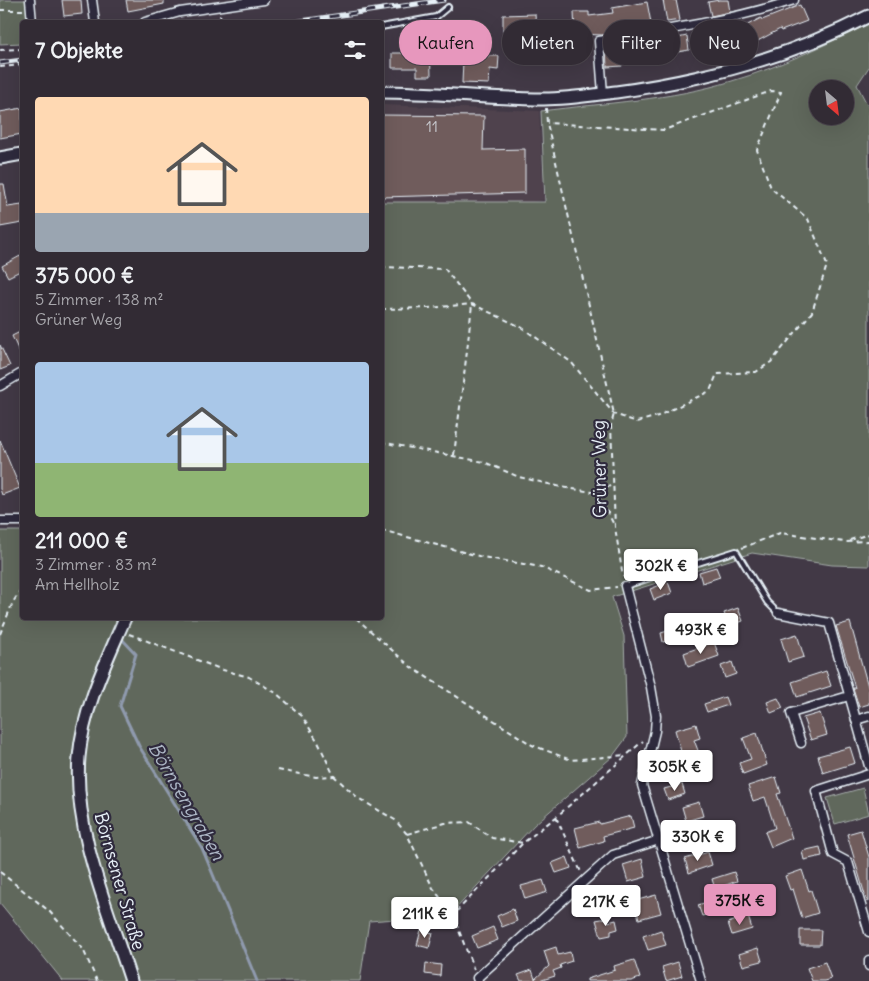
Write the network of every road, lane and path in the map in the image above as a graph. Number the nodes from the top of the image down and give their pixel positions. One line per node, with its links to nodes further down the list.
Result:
1 (30, 0): 7 (street)
2 (92, 0): 11 (street)
3 (264, 0): 5 (street)
4 (794, 0): 19 (street)
5 (218, 3): 12 (street)
6 (448, 7): 13 (lane)
7 (31, 9): 8 (path); 10 (street)
8 (0, 10)
9 (869, 16): 19 (main road)
10 (32, 20)
11 (95, 20)
12 (152, 20)
13 (384, 26)
14 (20, 49): 15 (path)
15 (0, 50)
16 (20, 65): 17 (path)
17 (0, 67)
18 (384, 92): 20 (main road)
19 (603, 94): 20 (main road)
20 (545, 99): 21 (path, Grüner Weg)
21 (547, 124): 29 (path, Grüner Weg); 29 (path)
22 (20, 154): 23 (main road)
23 (0, 158)
24 (384, 267): 25 (path)
25 (472, 304): 26 (path); 29 (path); 31 (path)
26 (384, 308)
27 (20, 374): 28 (street)
28 (0, 386)
29 (614, 414): 32 (path, Grüner Weg)
30 (384, 443): 31 (path)
31 (454, 456): 33 (path)
32 (612, 484): 33 (path); 36 (path, Grüner Weg)
33 (598, 493): 36 (path)
34 (0, 521): 35 (street)
35 (20, 521)
36 (615, 527): 42 (path, Grüner Weg)
37 (384, 531): 42 (path)
38 (869, 534): 40 (path)
39 (869, 541): 40 (path)
40 (845, 542): 41 (path)
41 (736, 551): 42 (lane); 44 (lane)
42 (625, 586): 52 (street)
43 (20, 592): 48 (path)
44 (778, 613): 49 (street)
45 (124, 620): 47 (main road, Börnsener Straße)
46 (358, 620): 54 (path)
47 (120, 630): 58 (path); 71 (main road, Börnsener Straße)
48 (0, 634)
49 (849, 696): 51 (street); 53 (street)
50 (869, 716): 51 (street)
51 (856, 720): 55 (street)
52 (655, 731): 54 (path); 61 (street)
53 (801, 743)
54 (627, 754): 59 (path)
55 (869, 766)
56 (278, 770): 58 (path)
57 (869, 774): 66 (street)
58 (334, 776): 60 (path)
59 (556, 817): 62 (path); 64 (path)
60 (406, 834): 62 (path); 65 (path)
61 (659, 840): 64 (street); 72 (street)
62 (523, 843): 65 (path)
63 (0, 872): 70 (path)
64 (586, 881): 69 (street)
65 (453, 915): 69 (path)
66 (868, 927)
67 (869, 960): 68 (street)
68 (869, 966)
69 (478, 980)
70 (97, 981)
71 (131, 981)
72 (701, 981)

